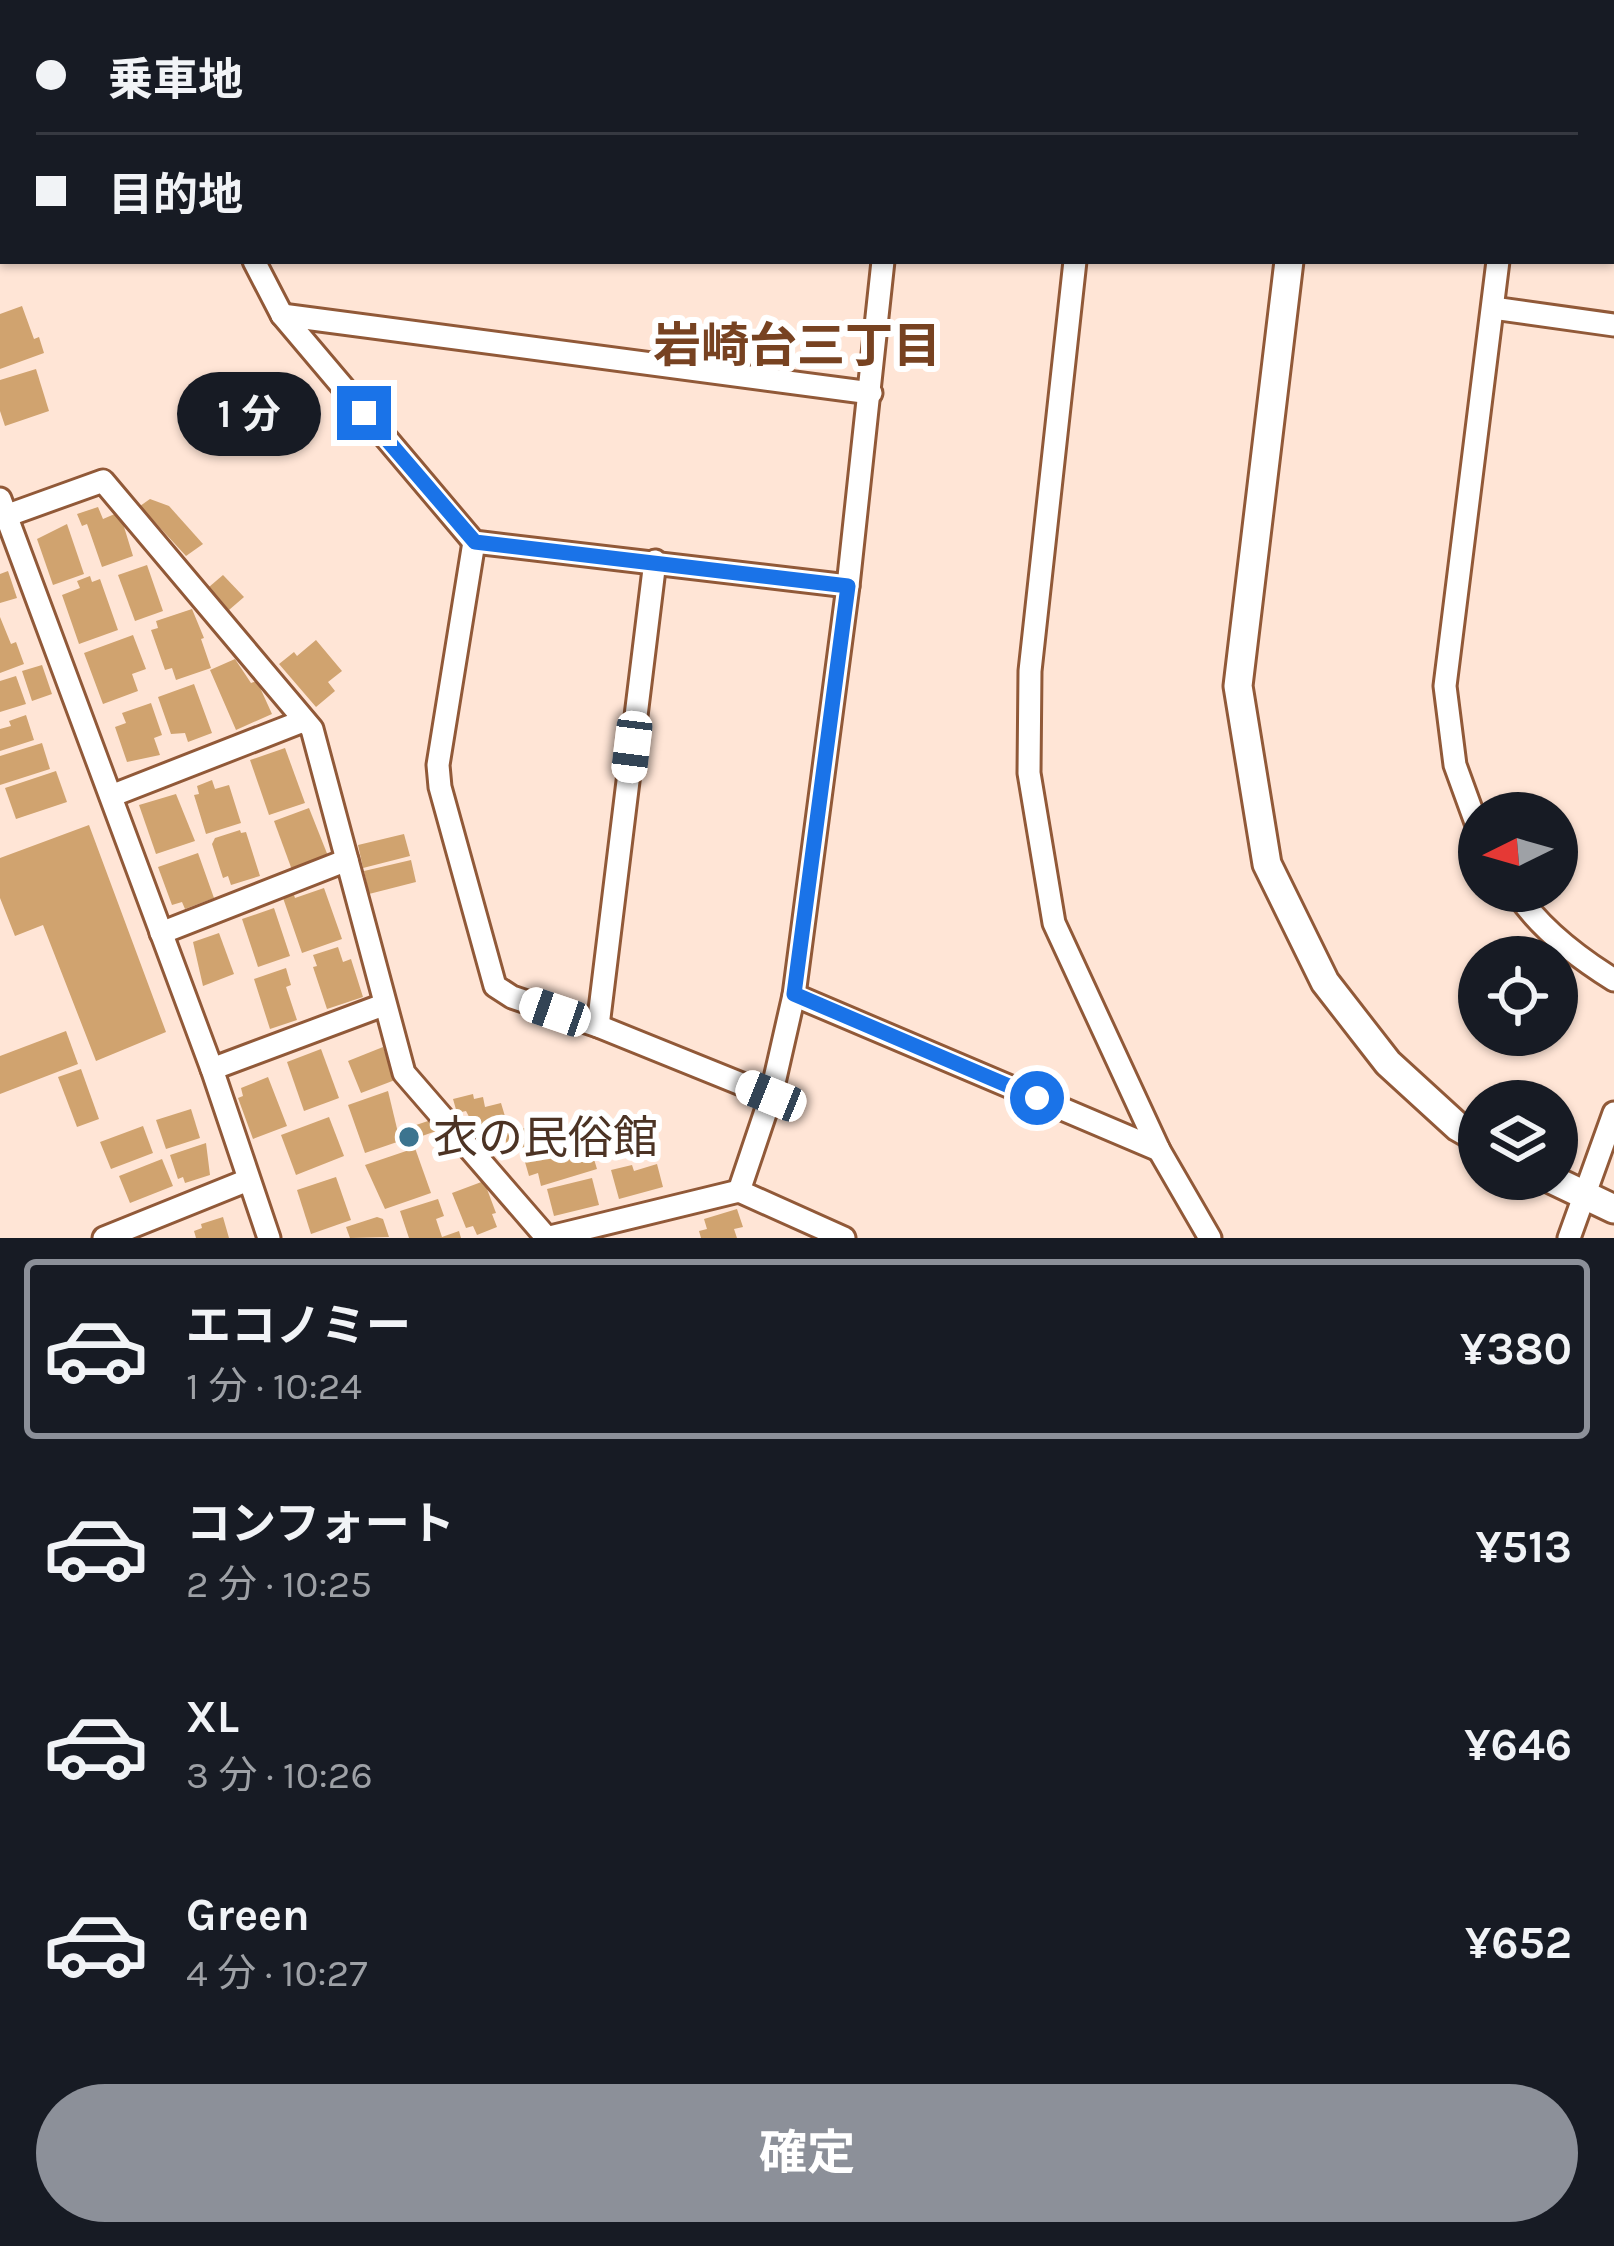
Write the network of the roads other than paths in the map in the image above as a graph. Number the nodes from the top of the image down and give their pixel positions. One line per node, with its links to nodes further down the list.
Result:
1 (256, 264): 7 (street)
2 (883, 264): 9 (street)
3 (1075, 264): 28 (street)
4 (1289, 264): 27 (street)
5 (1498, 264): 6 (street)
6 (1493, 308): 8 (street); 15 (street)
7 (282, 316): 9 (street); 11 (street)
8 (1614, 325)
9 (871, 393): 13 (street)
10 (2, 511): 14 (street); 16 (street)
11 (475, 542): 12 (street); 23 (street)
12 (655, 561): 13 (street); 23 (street)
13 (848, 586): 21 (street)
14 (303, 721): 16 (street); 17 (street)
15 (1465, 792)
16 (111, 796): 19 (street)
17 (347, 860): 19 (street); 22 (street)
18 (1530, 912): 20 (street)
19 (161, 933): 24 (street)
20 (1614, 980)
21 (794, 994): 25 (street); 28 (street)
22 (383, 1005): 24 (street); 36 (street)
23 (598, 1026): 25 (street)
24 (212, 1069): 29 (street)
25 (771, 1096): 30 (street)
26 (1614, 1113): 32 (street)
27 (1458, 1127)
28 (1159, 1150): 38 (street)
29 (248, 1180): 34 (street); 35 (street)
30 (739, 1191): 36 (street); 37 (street)
31 (1578, 1195): 32 (street)
32 (1584, 1198): 33 (street); 39 (street)
33 (1614, 1209)
34 (104, 1238)
35 (269, 1238)
36 (546, 1238)
37 (844, 1238)
38 (1210, 1238)
39 (1569, 1238)

